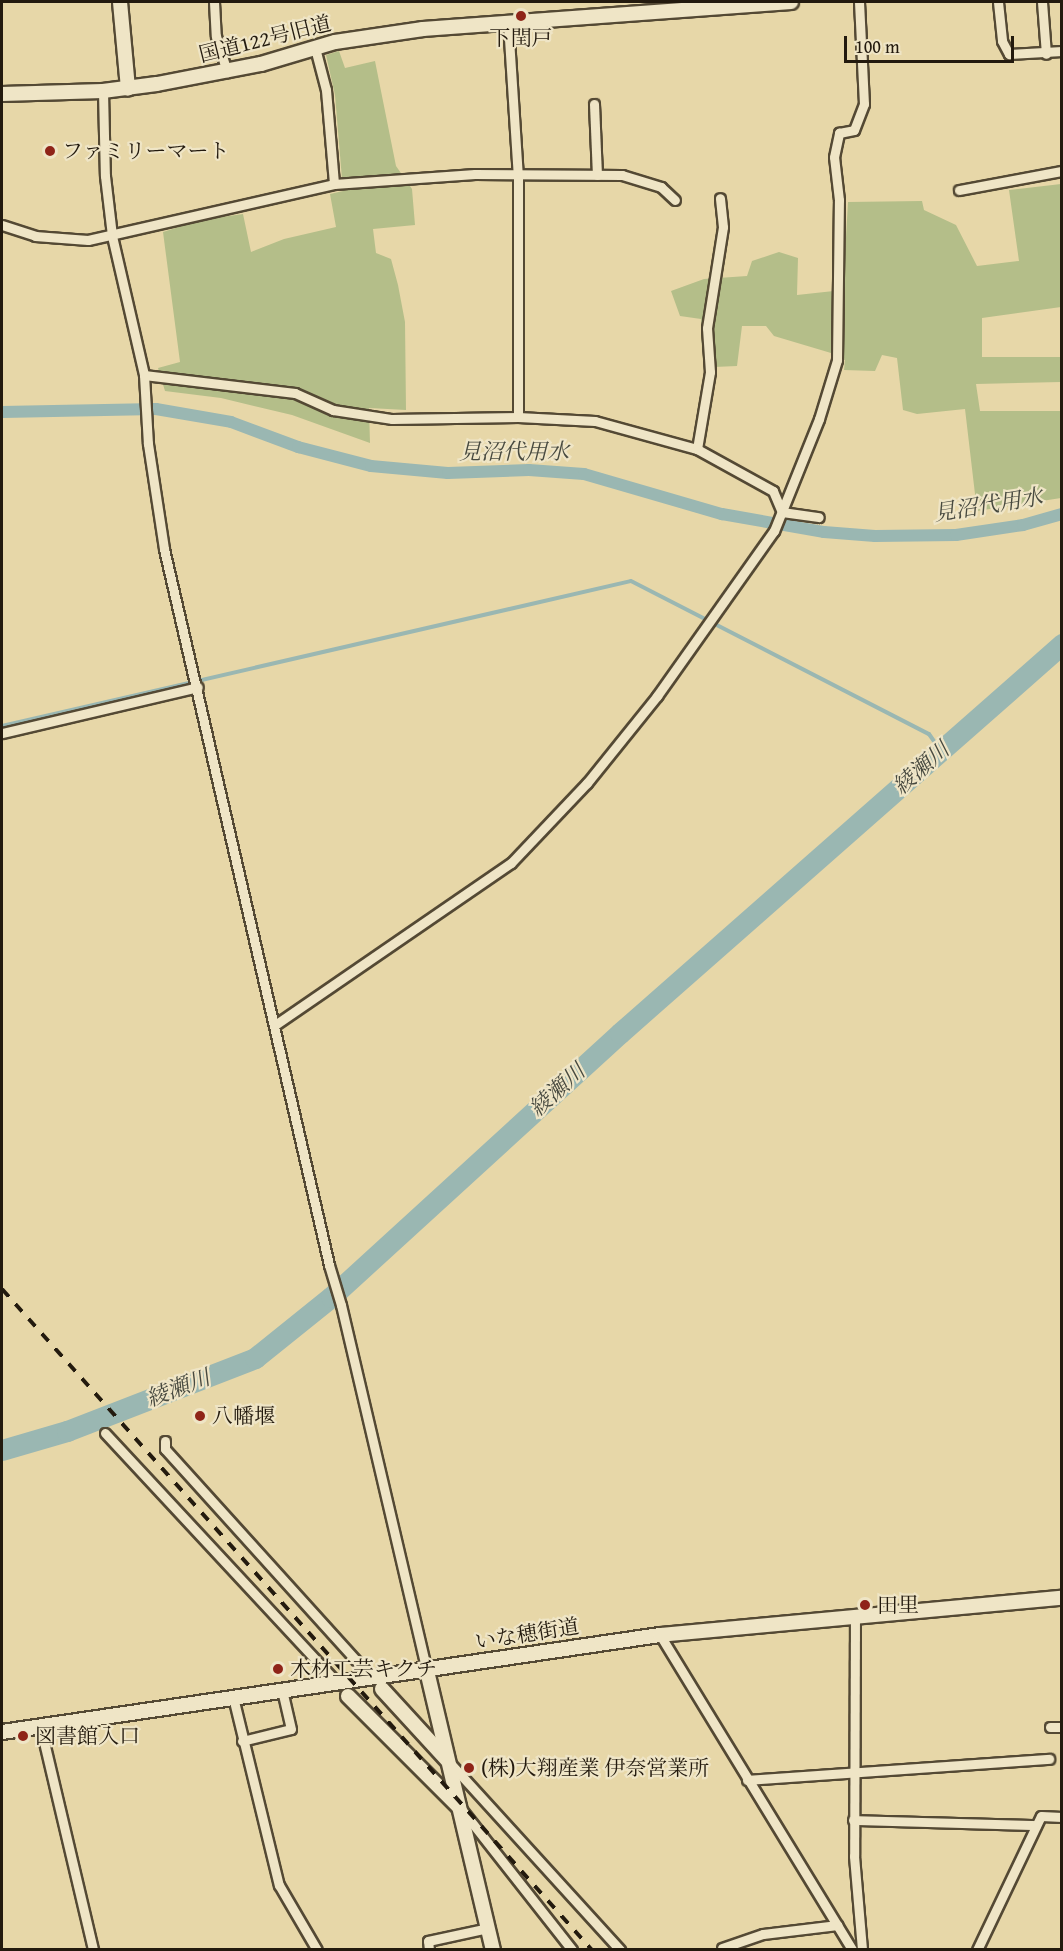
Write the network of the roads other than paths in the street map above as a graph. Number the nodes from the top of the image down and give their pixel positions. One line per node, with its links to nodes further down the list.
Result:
1 (120, 2): 12 (street)
2 (214, 2): 11 (street)
3 (790, 2): 7 (street, 国道122号旧道)
4 (859, 2): 28 (street)
5 (998, 2): 10 (street)
6 (1042, 2): 10 (street)
7 (508, 23): 8 (street, 国道122号旧道); 17 (street)
8 (315, 48): 11 (street, 国道122号旧道); 19 (street)
9 (1062, 51): 10 (street)
10 (1046, 54)
11 (226, 72): 12 (street, 国道122号旧道)
12 (128, 89): 13 (street, 国道122号旧道)
13 (103, 91): 14 (street, 国道122号旧道); 24 (street)
14 (2, 94)
15 (594, 104): 18 (street)
16 (1062, 171): 20 (street)
17 (518, 176): 18 (street); 19 (street); 26 (street)
18 (597, 176): 22 (street)
19 (333, 184): 24 (street)
20 (959, 190)
21 (720, 198): 27 (street)
22 (675, 200)
23 (2, 225): 24 (street)
24 (112, 236): 25 (street)
25 (144, 375): 26 (street); 30 (street)
26 (518, 417): 27 (street)
27 (697, 449): 28 (street)
28 (780, 514): 29 (street); 32 (street)
29 (819, 518)
30 (198, 687): 31 (street); 32 (street)
31 (2, 733)
32 (275, 1025): 38 (street)
33 (105, 1433): 39 (street)
34 (165, 1441): 40 (street)
35 (1062, 1598): 36 (street, いな穂街道)
36 (855, 1615): 37 (street, いな穂街道); 51 (street)
37 (660, 1635): 38 (street, いな穂街道); 52 (street)
38 (427, 1671): 40 (street, いな穂街道); 50 (street)
39 (338, 1684): 40 (street, いな穂街道); 41 (street, いな穂街道)
40 (378, 1684): 50 (street)
41 (282, 1691): 43 (street, いな穂街道); 48 (street)
42 (348, 1696): 53 (street)
43 (233, 1697): 44 (street, いな穂街道); 48 (street)
44 (40, 1725): 47 (street, いな穂街道); 60 (street)
45 (1050, 1727): 46 (street)
46 (1062, 1727)
47 (2, 1732)
48 (242, 1741): 61 (street)
49 (1049, 1759): 51 (street)
50 (448, 1761): 53 (street); 65 (street)
51 (853, 1771): 52 (street); 55 (street)
52 (747, 1780): 57 (street)
53 (459, 1807): 58 (street); 64 (street)
54 (1062, 1816): 56 (street)
55 (853, 1820): 56 (street); 67 (street)
56 (1036, 1825): 68 (street)
57 (837, 1925): 59 (street); 66 (street)
58 (488, 1928): 62 (street); 63 (street)
59 (722, 1948)
60 (93, 1950)
61 (317, 1950)
62 (429, 1950)
63 (494, 1950)
64 (572, 1950)
65 (620, 1950)
66 (852, 1950)
67 (862, 1950)
68 (977, 1950)

